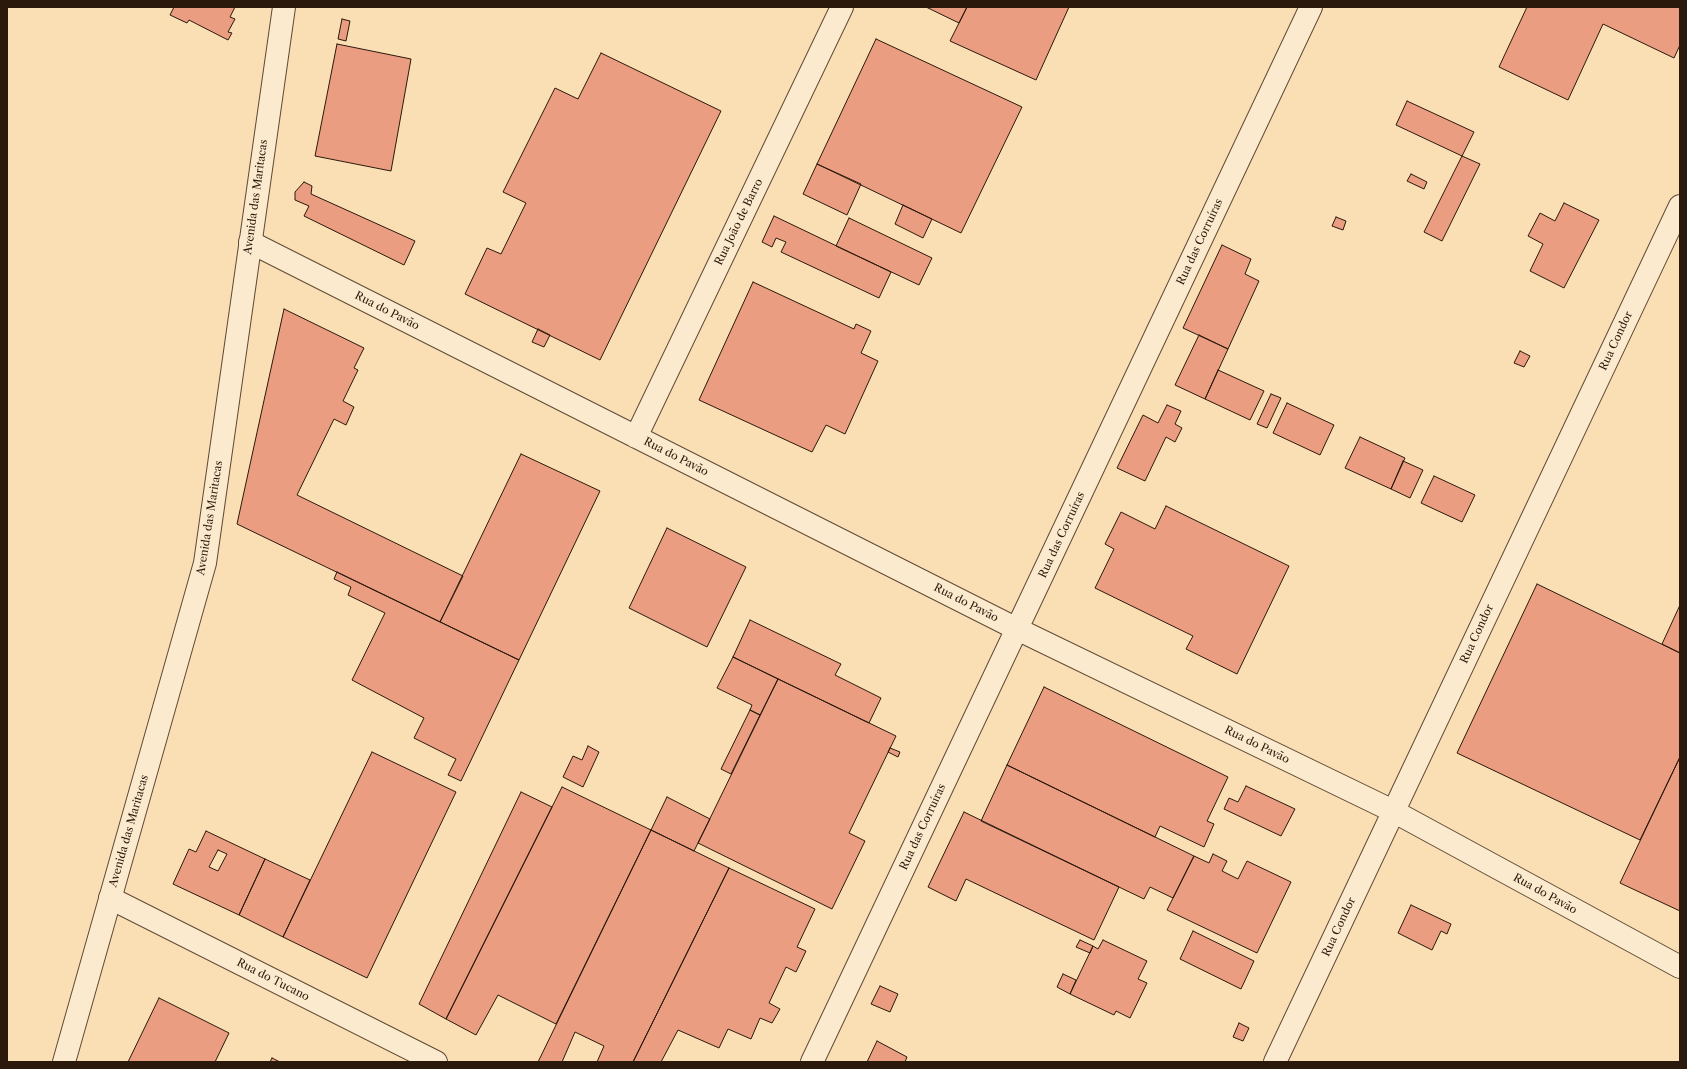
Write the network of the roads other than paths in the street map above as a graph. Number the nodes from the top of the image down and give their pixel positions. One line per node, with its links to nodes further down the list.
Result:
1 (284, 7): 5 (street, Avenida das Maritacas)
2 (842, 7): 6 (street, Rua João de Barro)
3 (1311, 7): 7 (street, Rua das Corruíras)
4 (1680, 206): 8 (street, Rua Condor)
5 (250, 242): 6 (street, Rua do Pavão); 9 (street, Avenida das Maritacas)
6 (636, 437): 7 (street, Rua do Pavão)
7 (1017, 629): 8 (street, Rua do Pavão); 13 (street, Rua das Corruíras)
8 (1393, 811): 10 (street, Rua do Pavão); 14 (street, Rua Condor)
9 (110, 898): 11 (street, Avenida das Maritacas); 12 (street, Rua do Tucano)
10 (1680, 967)
11 (64, 1062)
12 (436, 1062)
13 (812, 1062)
14 (1275, 1062)

